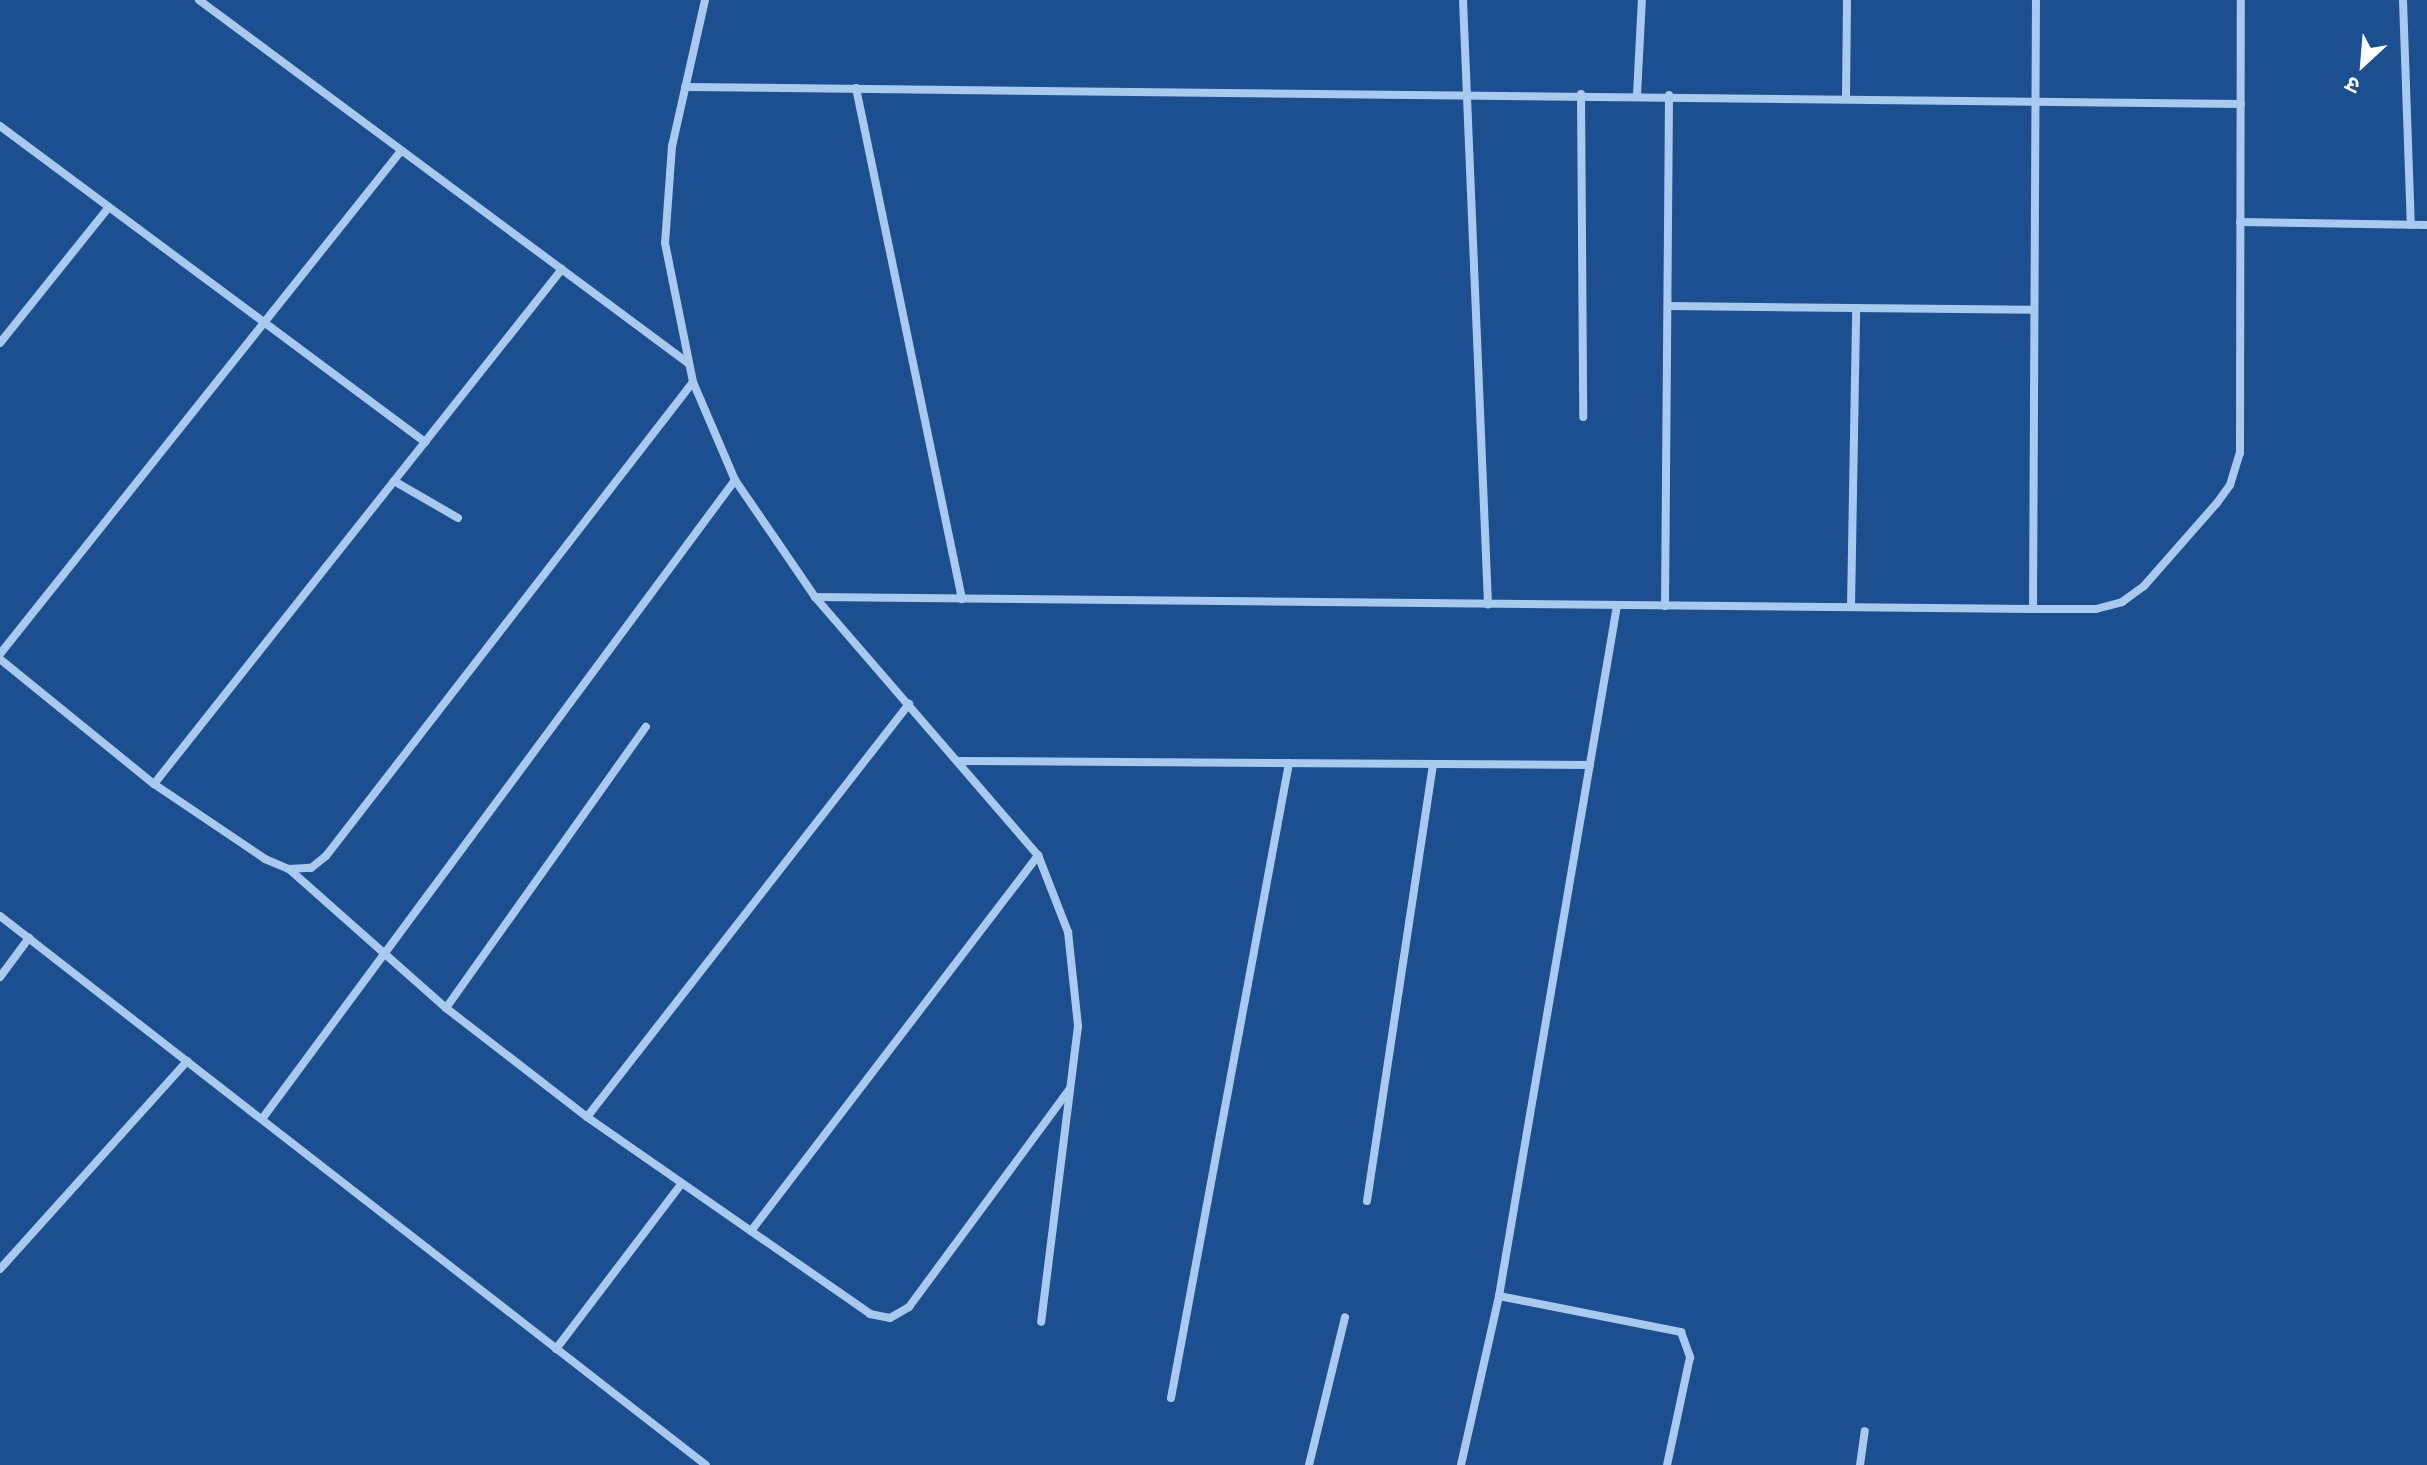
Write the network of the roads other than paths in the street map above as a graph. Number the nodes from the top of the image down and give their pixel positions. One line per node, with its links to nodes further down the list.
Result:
1 (199, 0): 19 (street)
2 (705, 0): 9 (street)
3 (1463, 0): 11 (street)
4 (1642, 0): 13 (street)
5 (1847, 0): 15 (street)
6 (2036, 0): 16 (street)
7 (2241, 0): 17 (street)
8 (2403, 0): 22 (street)
9 (685, 87): 10 (street); 30 (street)
10 (856, 88): 11 (street); 38 (street)
11 (1467, 92): 12 (street); 39 (street)
12 (1581, 94): 13 (street); 32 (street)
13 (1637, 94): 14 (street)
14 (1669, 95): 15 (street); 25 (street)
15 (1846, 97): 16 (street)
16 (2033, 101): 17 (street); 27 (street)
17 (2241, 104): 21 (street)
18 (0, 126): 20 (street)
19 (400, 152): 24 (street); 28 (street)
20 (109, 207): 28 (street); 29 (street)
21 (2240, 222): 22 (street); 43 (street)
22 (2411, 225): 23 (street)
23 (2427, 225)
24 (562, 269): 30 (street); 33 (street)
25 (1668, 306): 26 (street); 41 (street)
26 (1856, 308): 27 (street); 42 (street)
27 (2033, 310): 43 (street)
28 (268, 325): 33 (street); 44 (street)
29 (0, 343)
30 (688, 363): 31 (street)
31 (693, 382): 34 (street); 53 (street)
32 (1583, 417)
33 (425, 442): 35 (street)
34 (735, 480): 37 (street); 56 (street)
35 (394, 481): 36 (street); 51 (street)
36 (458, 518)
37 (815, 597): 38 (street); 45 (street)
38 (962, 599): 39 (street)
39 (1488, 604): 40 (street)
40 (1617, 606): 41 (street); 50 (street)
41 (1665, 606): 42 (street)
42 (1851, 607): 43 (street)
43 (2033, 609)
44 (0, 657): 51 (street)
45 (909, 704): 47 (street); 61 (street)
46 (646, 727): 58 (street)
47 (959, 761): 48 (street); 52 (street)
48 (1289, 763): 49 (street); 71 (street)
49 (1433, 764): 50 (street); 64 (street)
50 (1590, 765): 67 (street)
51 (154, 784): 53 (street)
52 (1038, 855): 60 (street); 65 (street)
53 (289, 869): 56 (street)
54 (0, 916): 55 (street)
55 (29, 938): 57 (street); 59 (street)
56 (382, 952): 58 (street); 62 (street)
57 (0, 977)
58 (446, 1008): 61 (street)
59 (187, 1061): 62 (street); 66 (street)
60 (1070, 1090): 65 (street); 69 (street)
61 (587, 1117): 63 (street)
62 (262, 1119): 70 (street)
63 (682, 1183): 65 (street); 70 (street)
64 (1367, 1201)
65 (751, 1231)
66 (0, 1269)
67 (1499, 1296): 75 (street); 76 (street)
68 (1345, 1317): 74 (street)
69 (1041, 1322)
70 (556, 1349): 73 (street)
71 (1171, 1398)
72 (1865, 1431): 77 (street)
73 (706, 1465)
74 (1309, 1465)
75 (1461, 1465)
76 (1667, 1465)
77 (1860, 1465)

